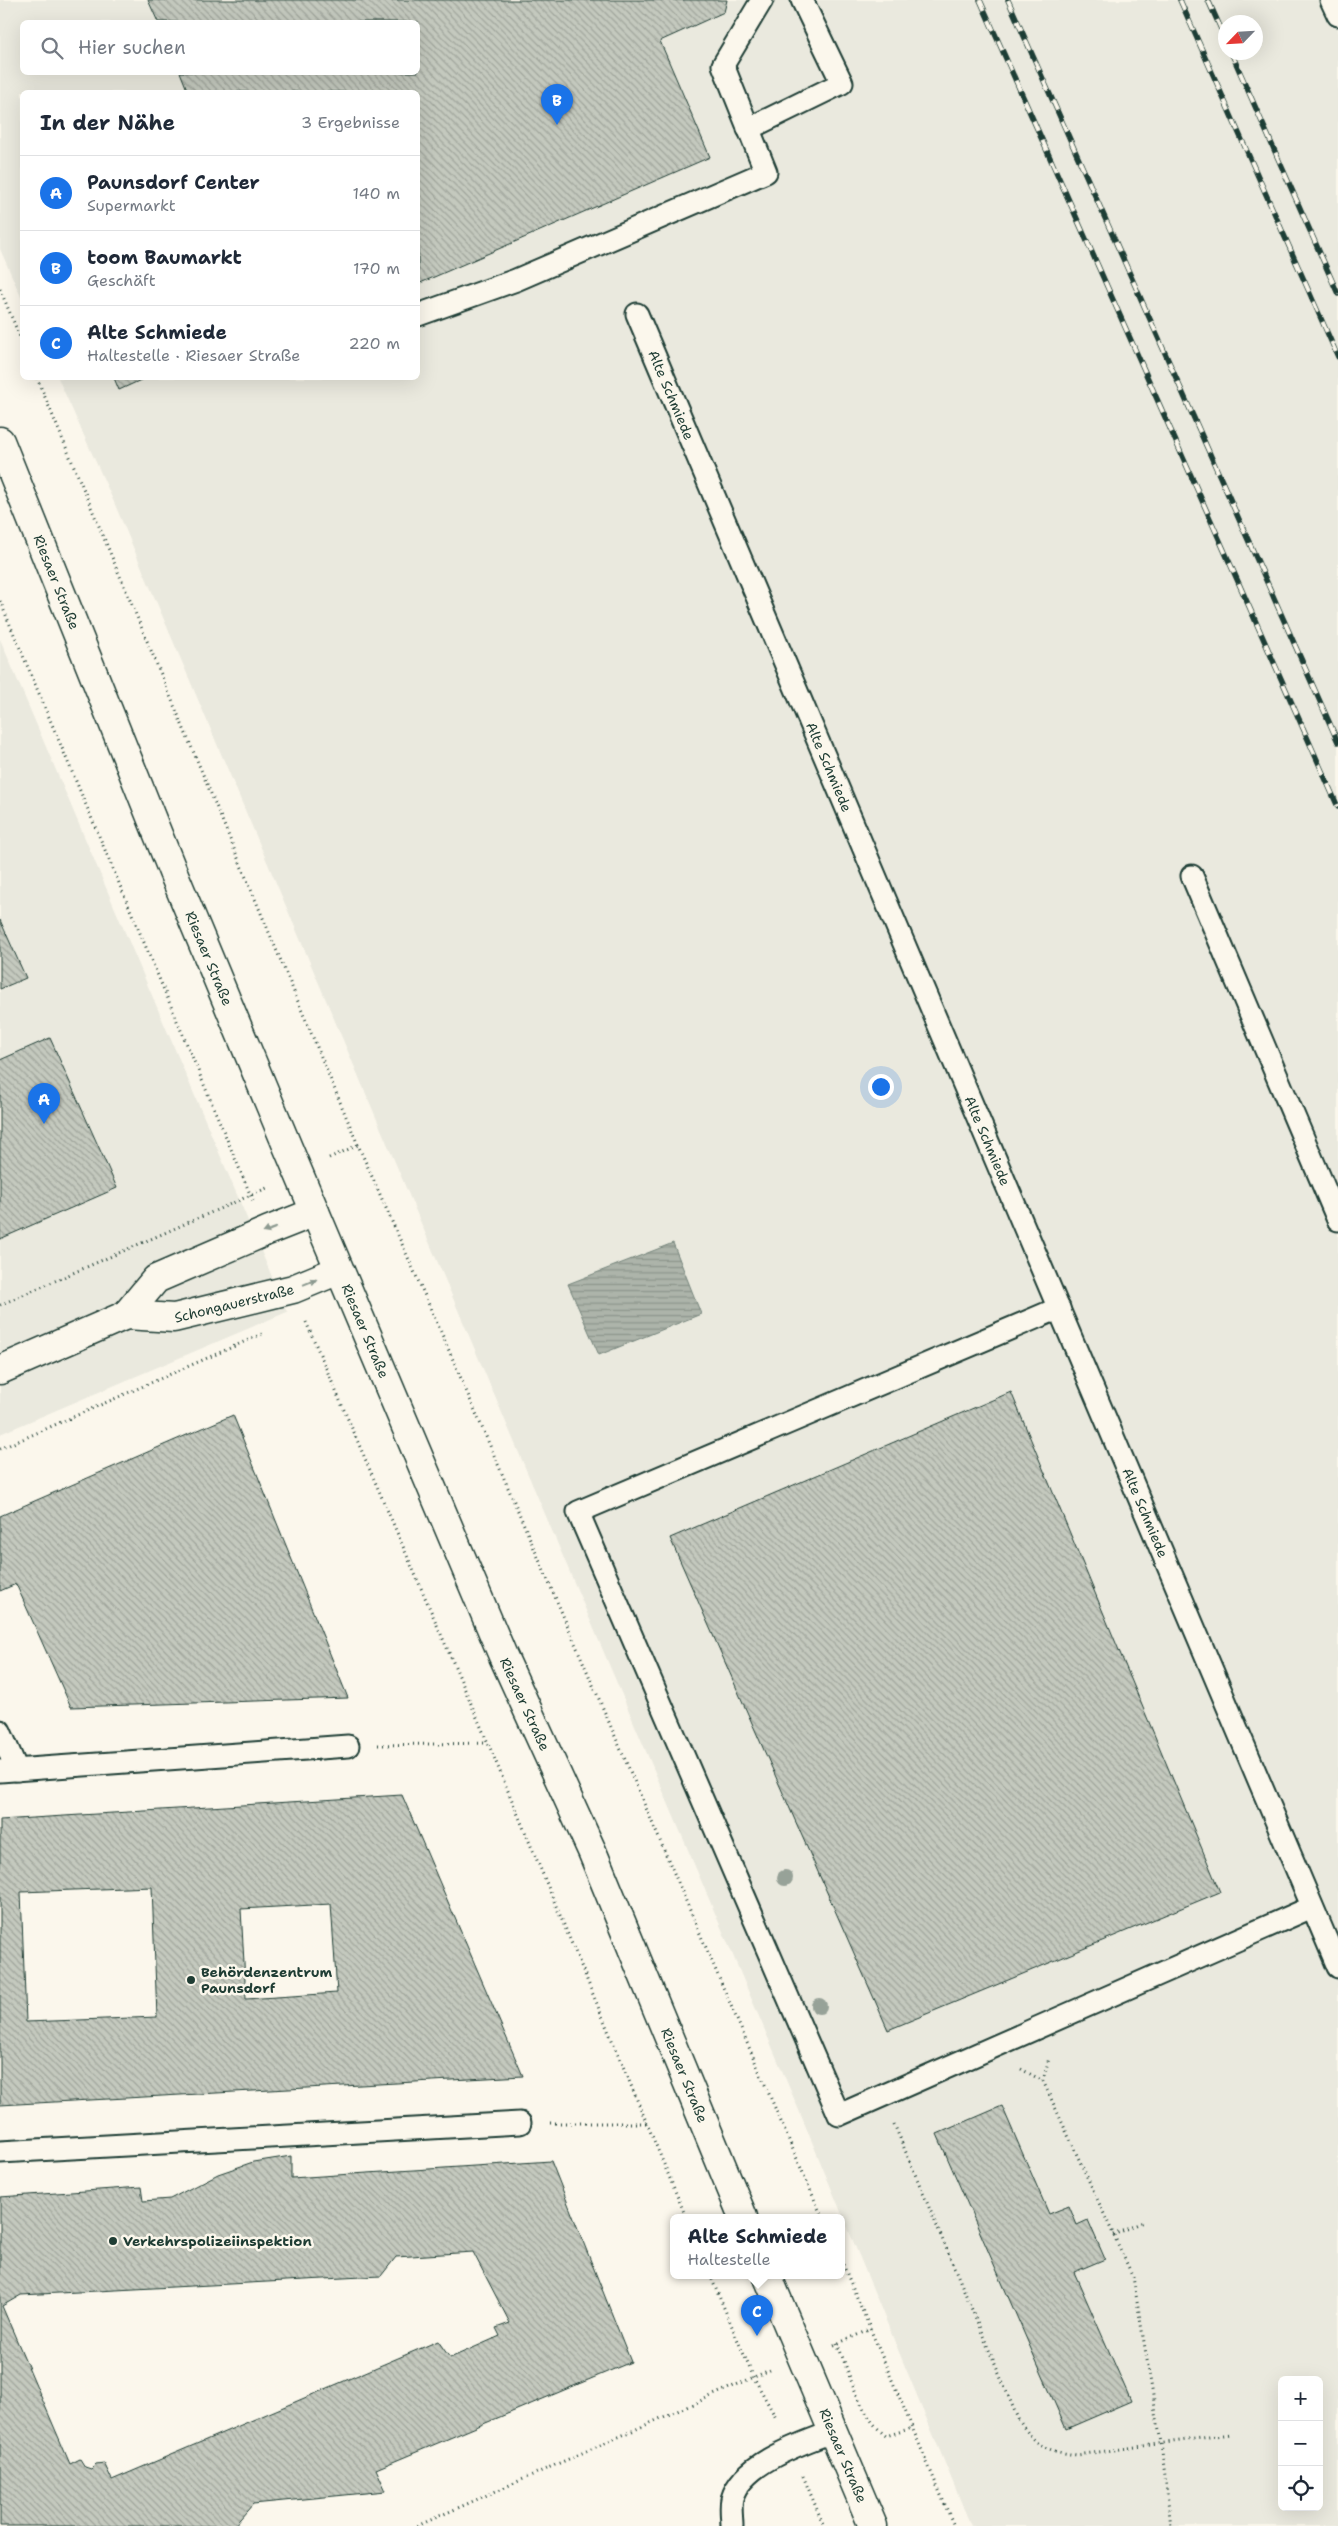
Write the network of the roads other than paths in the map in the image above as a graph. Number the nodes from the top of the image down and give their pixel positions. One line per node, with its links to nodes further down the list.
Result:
1 (762, 0): 5 (lane)
2 (802, 0): 5 (lane)
3 (1331, 0): 4 (lane)
4 (1338, 15)
5 (748, 128): 6 (lane)
6 (420, 314)
7 (637, 314): 13 (lane, Alte Schmiede)
8 (0, 441): 10 (main road, Riesaer Straße)
9 (1192, 876): 11 (lane)
10 (315, 1212): 12 (main road, Riesaer Straße); 14 (main road, Schongauerstraße, one-way to 14)
11 (1338, 1220)
12 (339, 1270): 14 (main road, Schongauerstraße, one-way to 12); 23 (main road, Riesaer Straße)
13 (1059, 1308): 19 (lane, Alte Schmiede); 19 (lane)
14 (126, 1315): 15 (main road, Schongauerstraße)
15 (0, 1370)
16 (0, 1731): 18 (lane)
17 (348, 1746): 18 (lane)
18 (8, 1771)
19 (1312, 1907): 20 (lane, Alte Schmiede)
20 (1338, 1967)
21 (520, 2123): 22 (lane)
22 (0, 2152)
23 (742, 2214)
24 (769, 2279): 25 (main road, Riesaer Straße)
25 (832, 2432): 26 (lane); 27 (main road, Riesaer Straße)
26 (732, 2526)
27 (873, 2526)

